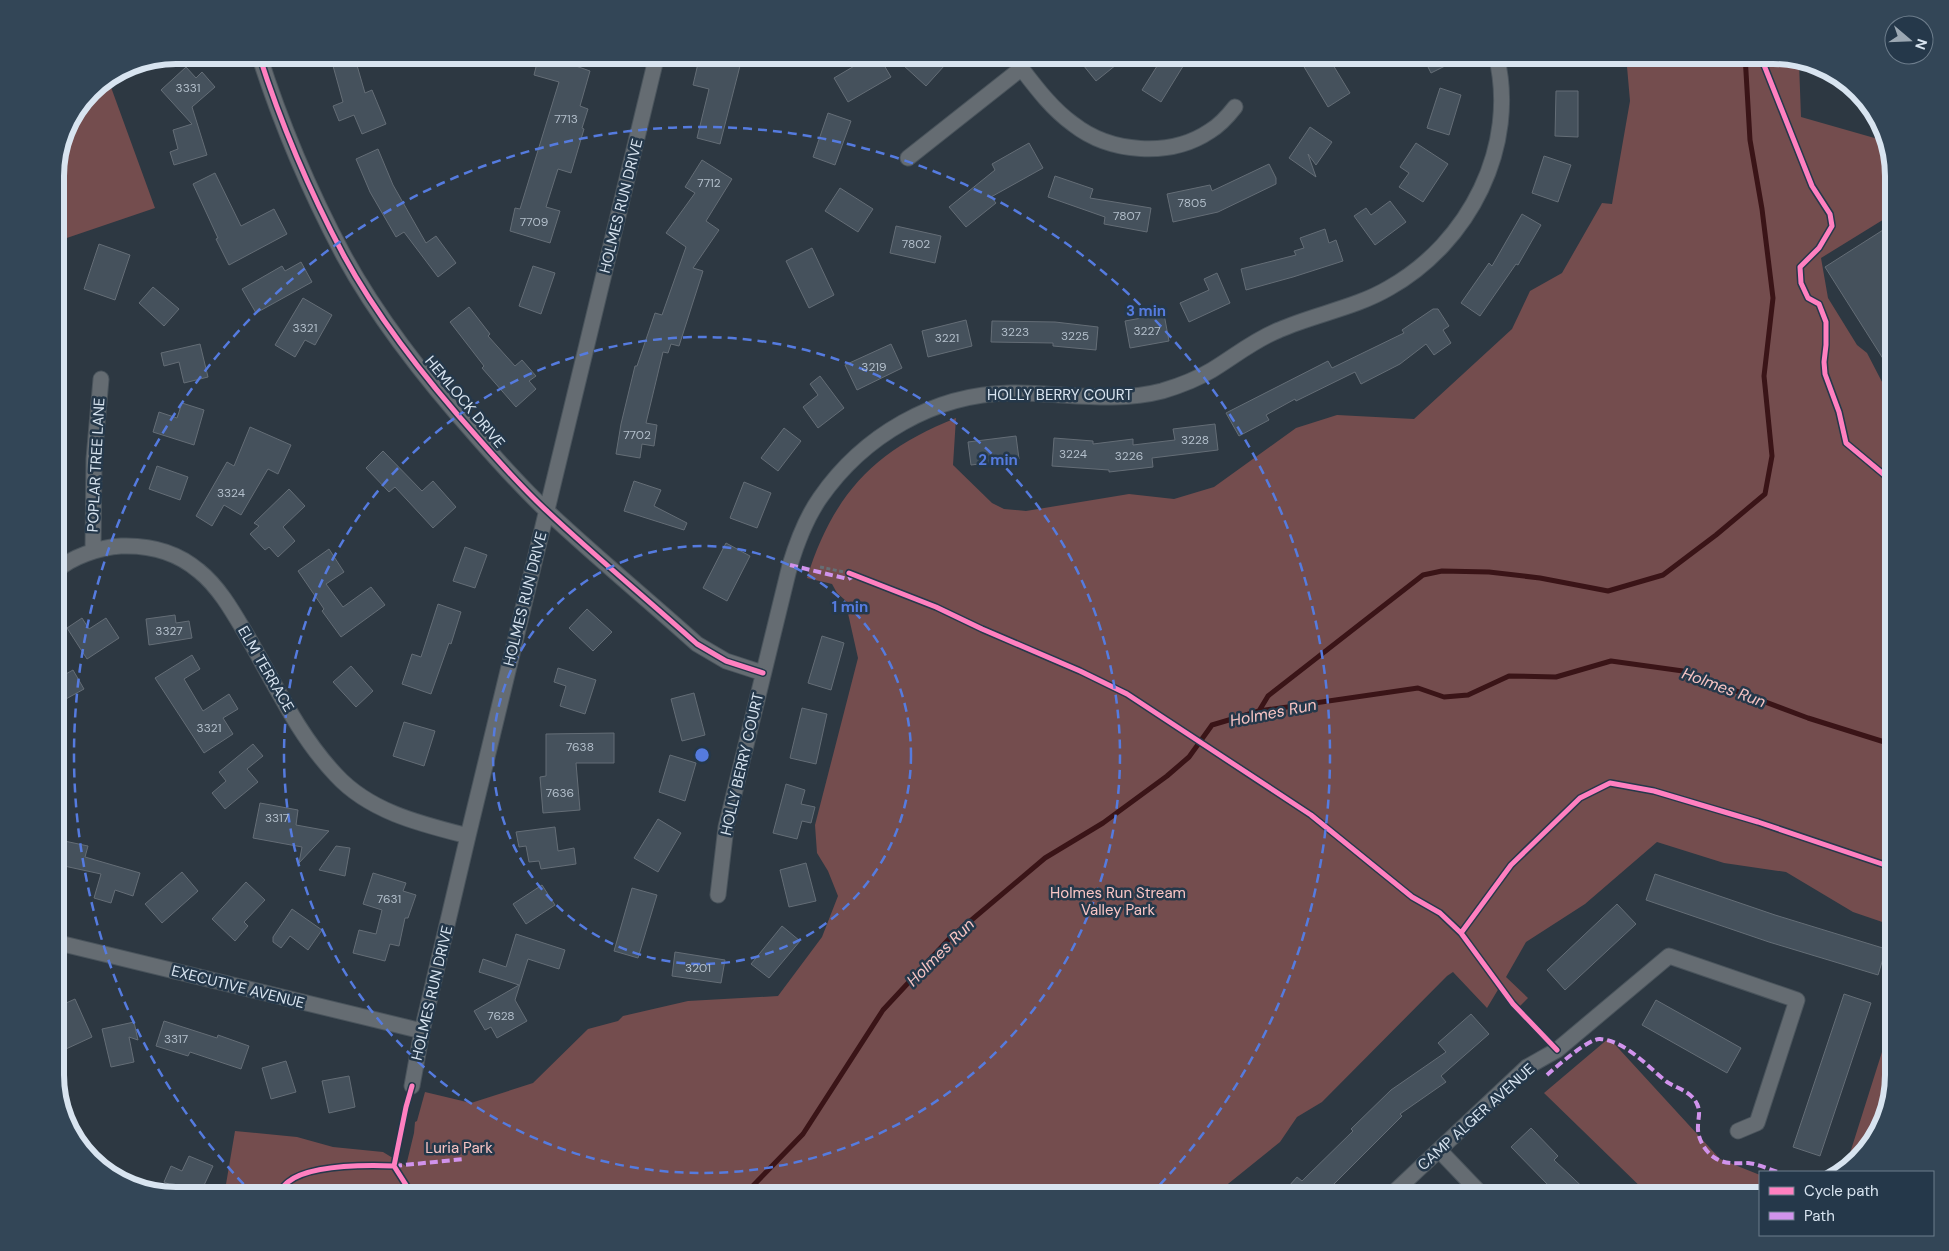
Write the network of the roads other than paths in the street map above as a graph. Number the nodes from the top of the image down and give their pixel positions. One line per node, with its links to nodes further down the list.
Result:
1 (262, 64): 9 (street, HEMLOCK DRIVE)
2 (655, 64): 9 (street, HOLMES RUN DRIVE)
3 (1019, 64): 5 (street)
4 (1499, 64): 12 (street, HOLLY BERRY COURT)
5 (1022, 68): 6 (street); 7 (street)
6 (1235, 107)
7 (908, 158)
8 (100, 380): 10 (street, POPLAR TREE LANE)
9 (547, 511): 12 (street, HEMLOCK DRIVE); 13 (street, HOLMES RUN DRIVE)
10 (93, 551): 11 (street, ELM TERRACE); 13 (street, ELM TERRACE)
11 (64, 566)
12 (763, 673): 14 (street, HOLLY BERRY COURT)
13 (468, 836): 16 (street, HOLMES RUN DRIVE)
14 (718, 895)
15 (64, 944): 16 (street, EXECUTIVE AVENUE)
16 (422, 1031): 17 (street, HOLMES RUN DRIVE)
17 (412, 1086)
18 (1738, 1131): 19 (street, CAMP ALGER AVENUE)
19 (1439, 1150): 20 (street, CAMP ALGER AVENUE); 21 (street)
20 (1400, 1187)
21 (1474, 1187)

